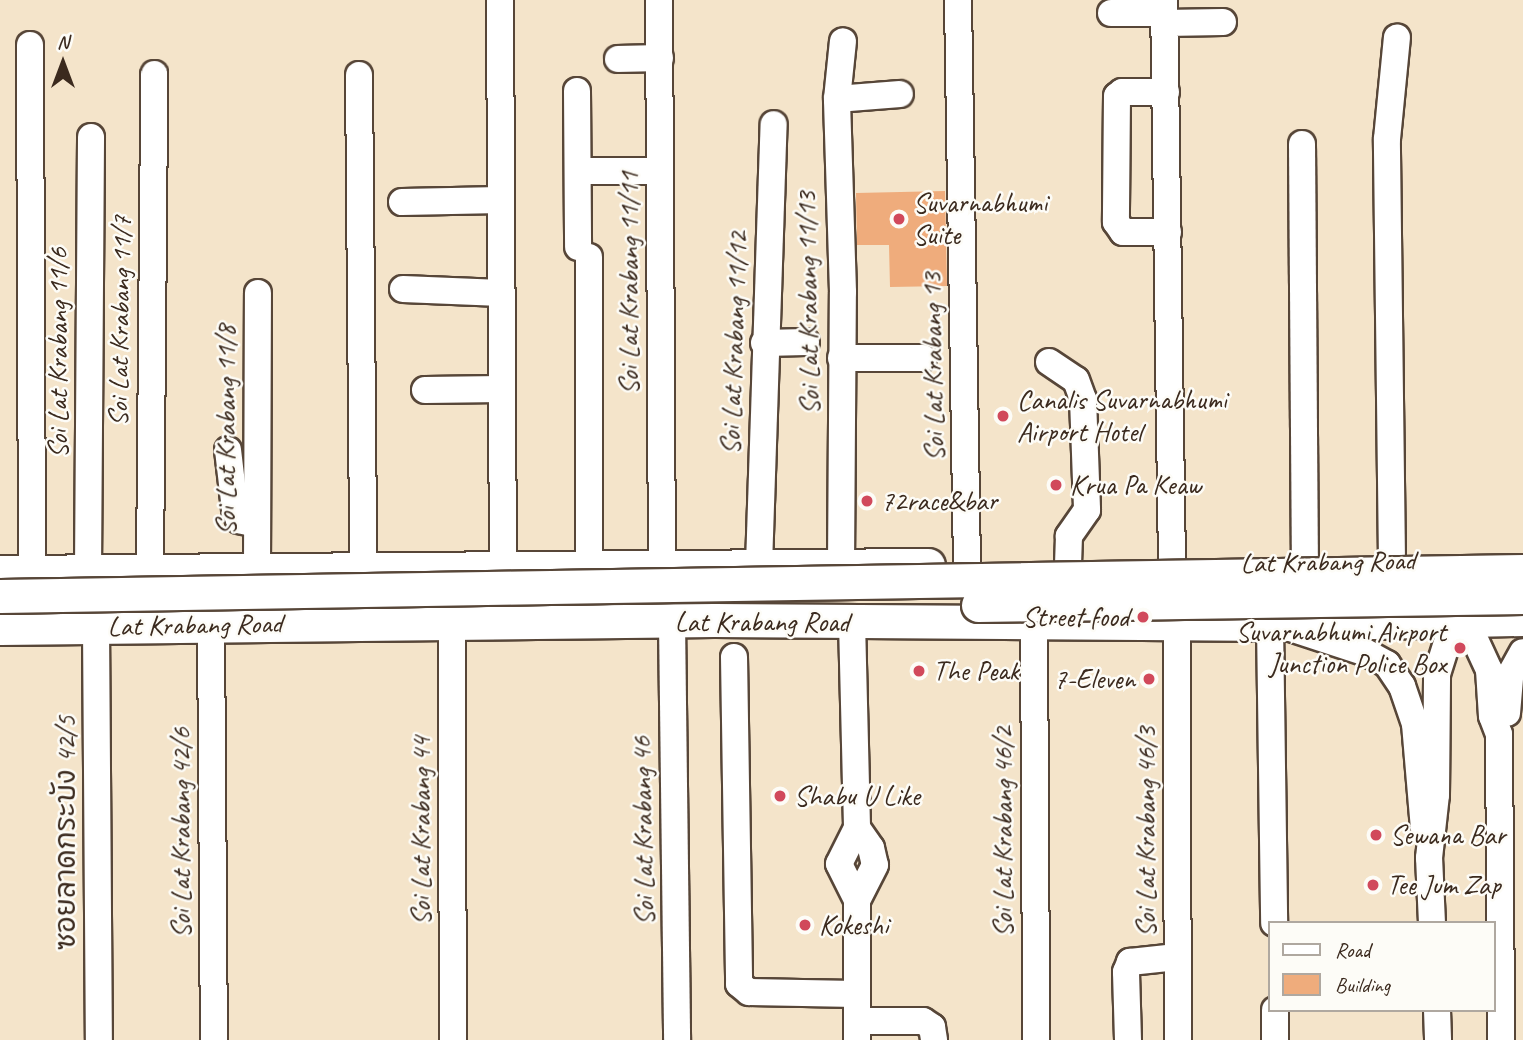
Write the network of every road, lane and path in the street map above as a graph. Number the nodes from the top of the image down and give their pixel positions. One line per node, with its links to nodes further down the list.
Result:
1 (500, 0): 23 (street)
2 (659, 0): 10 (street, Soi Lat Krabang 11/11)
3 (958, 0): 47 (street, Soi Lat Krabang 13)
4 (1165, 12): 5 (street); 6 (street); 15 (street)
5 (1111, 13)
6 (1223, 22)
7 (1398, 37): 39 (street)
8 (843, 41): 17 (street, Soi Lat Krabang 11/13)
9 (30, 45): 54 (street)
10 (660, 58): 11 (street); 22 (street, Soi Lat Krabang 11/11)
11 (618, 59)
12 (154, 74): 51 (street, Soi Lat Krabang 11/7)
13 (359, 75): 49 (street)
14 (577, 90): 21 (street)
15 (1166, 92): 25 (street); 25 (street)
16 (900, 94): 17 (street)
17 (837, 99): 31 (street, Soi Lat Krabang 11/13)
18 (774, 124): 29 (street, Soi Lat Krabang 11/12)
19 (91, 137): 52 (street, Soi Lat Krabang 11/6)
20 (1302, 144): 40 (street)
21 (578, 171): 22 (street); 41 (street)
22 (660, 171): 44 (street, Soi Lat Krabang 11/11)
23 (500, 200): 24 (street); 28 (street)
24 (402, 202)
25 (1168, 232): 43 (street)
26 (403, 289): 28 (street)
27 (258, 293): 37 (street, Soi Lat Krabang 11/8)
28 (501, 293): 34 (street)
29 (764, 342): 30 (street); 45 (street, Soi Lat Krabang 11/12)
30 (806, 342)
31 (841, 358): 32 (street); 46 (street, Soi Lat Krabang 11/13)
32 (923, 358)
33 (1049, 362): 42 (street)
34 (501, 389): 35 (street); 48 (street)
35 (425, 390)
36 (228, 450): 37 (street)
37 (257, 524): 50 (street, Soi Lat Krabang 11/8)
38 (1523, 558): 39 (main road, Lat Krabang Road)
39 (1404, 561): 40 (main road, Lat Krabang Road); 58 (street)
40 (1306, 562): 43 (main road, Lat Krabang Road)
41 (589, 564): 44 (main road, Lat Krabang Road); 48 (main road, Lat Krabang Road)
42 (1068, 564): 43 (main road, Lat Krabang Road); 47 (main road, Lat Krabang Road)
43 (1172, 564)
44 (662, 565): 45 (main road, Lat Krabang Road)
45 (759, 565): 46 (main road, Lat Krabang Road)
46 (841, 565): 47 (main road, Lat Krabang Road)
47 (967, 565)
48 (503, 566): 49 (main road, Lat Krabang Road)
49 (363, 567): 50 (main road, Lat Krabang Road)
50 (257, 568): 51 (main road, Lat Krabang Road)
51 (150, 569): 52 (main road, Lat Krabang Road)
52 (88, 570): 54 (main road, Lat Krabang Road)
53 (1523, 570): 55 (main road, bridge); 58 (street)
54 (16, 572)
55 (0, 596)
56 (1523, 597): 57 (main road, bridge)
57 (0, 607)
58 (1461, 617): 59 (main road, Lat Krabang Road); 65 (main road, Lat Krabang Road); 71 (street); 72 (street)
59 (1523, 619)
60 (452, 621): 61 (main road, Lat Krabang Road); 66 (main road, Lat Krabang Road); 83 (street, Soi Lat Krabang 44)
61 (672, 621): 62 (main road, Lat Krabang Road); 84 (street, Soi Lat Krabang 46)
62 (852, 622): 63 (main road, Lat Krabang Road); 76 (street)
63 (1034, 623): 64 (main road, Lat Krabang Road); 86 (street, Soi Lat Krabang 46/2)
64 (1177, 624): 65 (main road, Lat Krabang Road); 75 (street, Soi Lat Krabang 46/3)
65 (1275, 624): 72 (street); 73 (street)
66 (211, 625): 67 (main road, Lat Krabang Road); 82 (street, Soi Lat Krabang 42/6)
67 (96, 626): 68 (main road, Lat Krabang Road); 81 (street, ซอยลาดกระบัง 42/5)
68 (0, 628)
69 (1523, 652): 71 (street)
70 (734, 657): 76 (street)
71 (1499, 734): 91 (street)
72 (1429, 858): 74 (street)
73 (1274, 921)
74 (1432, 921)
75 (1177, 957): 87 (street); 88 (street, Soi Lat Krabang 46/3)
76 (856, 994): 79 (street)
77 (1275, 1012): 89 (street)
78 (1437, 1012): 90 (street)
79 (857, 1030): 80 (street)
80 (894, 1031): 85 (street)
81 (99, 1040)
82 (214, 1040)
83 (453, 1040)
84 (677, 1040)
85 (934, 1040)
86 (1036, 1040)
87 (1128, 1040)
88 (1178, 1040)
89 (1275, 1040)
90 (1438, 1040)
91 (1501, 1040)

